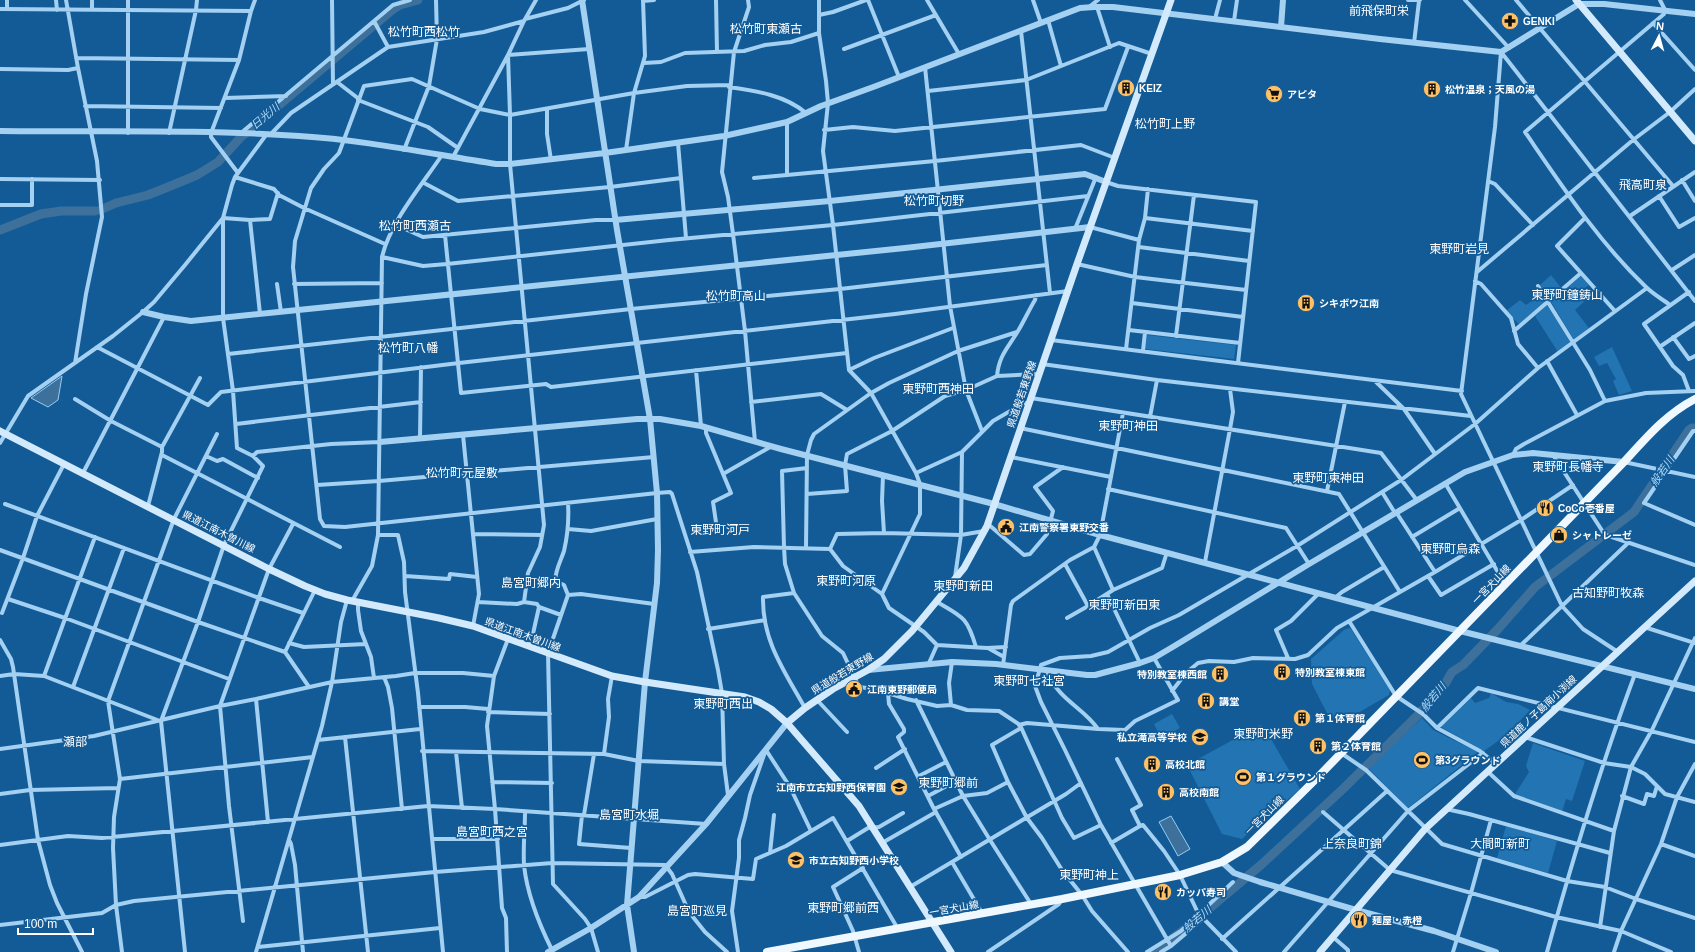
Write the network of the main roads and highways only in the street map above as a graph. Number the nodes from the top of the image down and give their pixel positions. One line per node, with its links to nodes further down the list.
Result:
1 (1170, 0): 7 (main road, 県道般若東野線)
2 (1579, 1): 3 (main road)
3 (1695, 141)
4 (1695, 400): 8 (main road, 一宮犬山線)
5 (3, 432): 7 (main road, 県道江南木曽川線)
6 (1695, 581): 12 (main road, 県道鹿ノ子島南小渕線)
7 (787, 723): 8 (main road, 県道江南木曽川線)
8 (932, 923): 9 (main road, 一宮犬山線); 11 (main road, 県道江南木曽川線)
9 (802, 949): 10 (main road, 一宮犬山線)
10 (767, 952)
11 (951, 952)
12 (1320, 952)

